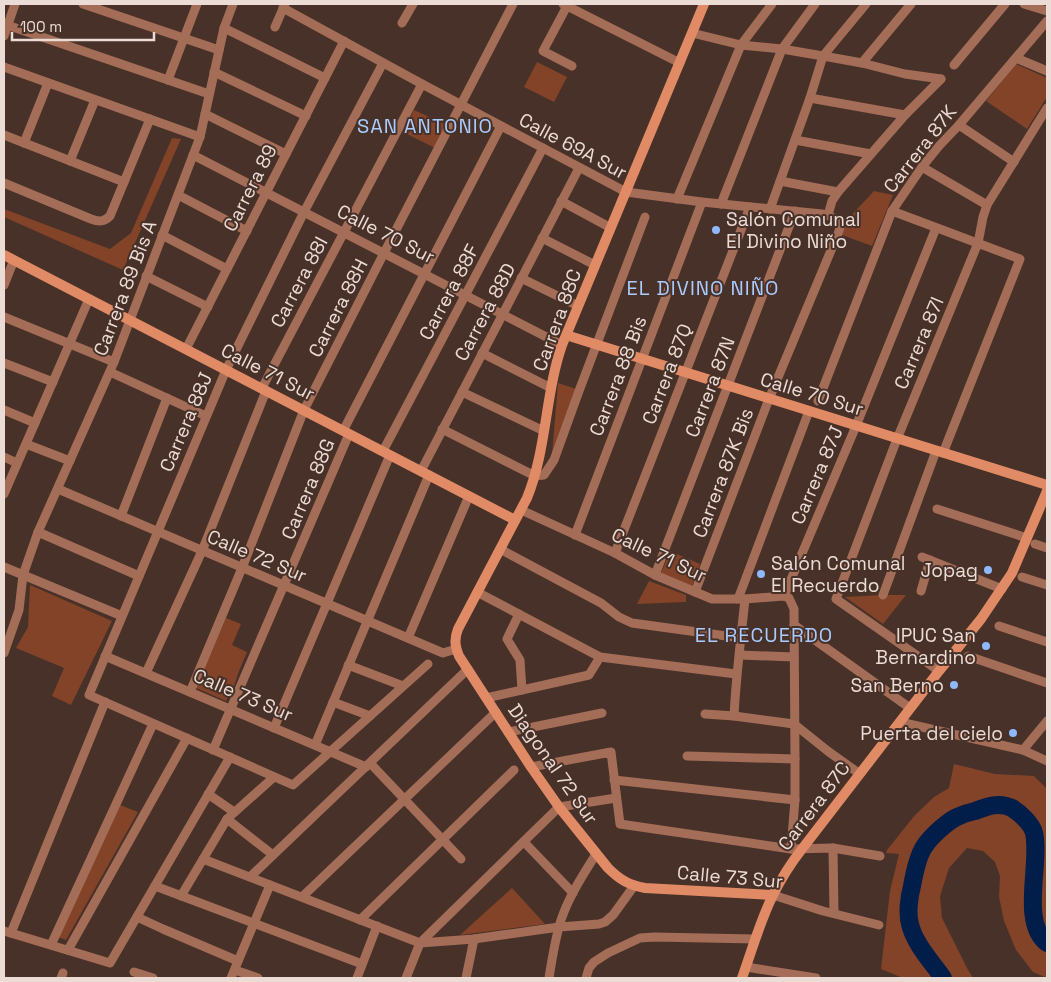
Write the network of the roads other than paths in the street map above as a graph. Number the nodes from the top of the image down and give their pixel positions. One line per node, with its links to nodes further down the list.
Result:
1 (15, 4): 19 (street)
2 (83, 4): 24 (street)
3 (197, 4): 24 (street)
4 (233, 4): 21 (street, Carrera 89 Bis A)
5 (413, 4): 18 (street)
6 (514, 4): 46 (street, Carrera 88H)
7 (704, 4): 22 (street, Carrera 88C)
8 (772, 4): 26 (street)
9 (816, 4): 27 (street)
10 (866, 4): 29 (street)
11 (911, 4): 33 (street)
12 (1005, 4): 34 (street)
13 (1026, 4): 16 (street)
14 (565, 5): 32 (street); 35 (street)
15 (284, 6): 20 (street); 25 (street, Calle 69A Sur)
16 (1047, 11)
17 (1047, 21): 30 (street, Carrera 87K)
18 (402, 23)
19 (6, 25): 23 (street); 40 (street)
20 (275, 27)
21 (224, 28): 28 (street, Carrera 89 Bis A); 39 (street)
22 (692, 33): 26 (street); 32 (street, Carrera 88C)
23 (4, 36)
24 (184, 38): 28 (street); 40 (street)
25 (344, 41): 31 (street, Calle 69A Sur); 39 (street, Carrera 89)
26 (741, 45): 27 (street); 73 (street)
27 (782, 49): 29 (street); 76 (street)
28 (219, 50): 38 (street, Carrera 89 Bis A)
29 (823, 56): 33 (street); 44 (street)
30 (1016, 58): 37 (street); 52 (street, Carrera 87K)
31 (384, 63): 42 (street, Calle 69A Sur); 82 (street, Carrera 88J)
32 (680, 63): 70 (street, Carrera 88C)
33 (862, 63): 49 (street)
34 (954, 65)
35 (572, 66)
36 (4, 68): 41 (street)
37 (1047, 71)
38 (214, 72): 43 (street, Carrera 89 Bis A); 50 (street)
39 (325, 78): 50 (street, Carrera 89)
40 (168, 80): 43 (street)
41 (48, 83): 45 (street); 57 (street)
42 (422, 84): 46 (street, Calle 69A Sur); 88 (street, Carrera 88I)
43 (209, 94): 48 (street, Carrera 89 Bis A)
44 (810, 98): 49 (street); 56 (street)
45 (95, 100): 51 (street); 62 (street)
46 (461, 105): 53 (street, Calle 69A Sur); 92 (street, Carrera 88H)
47 (1047, 108): 63 (street, Carrera 87I)
48 (205, 114): 55 (street, Carrera 89 Bis A); 59 (street)
49 (904, 115): 60 (street)
50 (306, 116): 59 (street, Carrera 89)
51 (150, 119): 55 (street); 67 (street)
52 (959, 125): 63 (street); 64 (street, Carrera 87K)
53 (501, 126): 58 (street, Calle 69A Sur); 97 (street, Carrera 88G)
54 (4, 135): 57 (street)
55 (200, 137): 61 (street, Carrera 89 Bis A)
56 (795, 140): 60 (street); 66 (street)
57 (24, 143): 62 (street)
58 (543, 148): 65 (street, Calle 69A Sur); 101 (street, Carrera 88F)
59 (286, 154): 69 (street, Carrera 89)
60 (871, 154): 71 (street)
61 (193, 155): 69 (street, Calle 70 Sur); 72 (street, Carrera 89 Bis A)
62 (70, 161): 67 (street)
63 (1014, 162): 77 (street, Carrera 87I)
64 (922, 167): 77 (street); 81 (street, Carrera 87K)
65 (579, 168): 70 (street, Calle 69A Sur); 74 (street, Carrera 88D)
66 (780, 181): 71 (street); 79 (street)
67 (124, 182): 68 (street)
68 (4, 183)
69 (266, 192): 82 (street, Calle 70 Sur); 87 (street, Carrera 89)
70 (626, 192): 73 (street, Calle 69A Sur); 85 (street, Carrera 88C)
71 (838, 192): 83 (street)
72 (178, 195): 87 (street); 89 (street, Carrera 89 Bis A)
73 (677, 199): 75 (street, Calle 69A Sur)
74 (561, 201): 85 (street); 90 (street, Carrera 88D)
75 (702, 202): 76 (street, Calle 69A Sur); 113 (street, Carrera 88 Bis)
76 (721, 204): 78 (street, Calle 69A Sur)
77 (987, 205): 91 (street, Carrera 87I)
78 (750, 207): 79 (street, Calle 69A Sur); 118 (street, Carrera 87Q)
79 (770, 209): 80 (street, Calle 69A Sur)
80 (795, 211): 83 (street, Calle 69A Sur); 120 (street, Carrera 87N)
81 (892, 211): 86 (street); 126 (street, Carrera 87K)
82 (304, 212): 88 (street, Calle 70 Sur); 116 (street, Carrera 88J)
83 (828, 215): 125 (street, Carrera 87K Bis)
84 (645, 217): 110 (street)
85 (611, 228): 95 (street, Carrera 88C)
86 (936, 228): 91 (street); 132 (street, Carrera 87J)
87 (247, 231): 96 (street, Carrera 89)
88 (344, 232): 92 (street, Calle 70 Sur); 122 (street, Carrera 88I)
89 (162, 235): 96 (street); 98 (street, Carrera 89 Bis A)
90 (542, 238): 95 (street); 99 (street, Carrera 88D)
91 (978, 244): 136 (street, Carrera 87I); 138 (street)
92 (384, 253): 97 (street, Calle 70 Sur); 128 (street, Carrera 88H)
93 (4, 255): 94 (street, Calle 71 Sur)
94 (14, 260): 100 (street); 102 (street, Calle 71 Sur)
95 (595, 265): 104 (street, Carrera 88C)
96 (227, 269): 103 (street, Carrera 89)
97 (424, 274): 101 (street, Calle 70 Sur); 135 (street, Carrera 88G)
98 (146, 276): 103 (street); 107 (street, Carrera 89 Bis A)
99 (521, 278): 104 (street); 105 (street, Carrera 88D)
100 (4, 285)
101 (466, 295): 105 (street, Calle 70 Sur); 139 (street, Carrera 88F)
102 (89, 299): 107 (street, Calle 71 Sur); 109 (street)
103 (208, 306): 111 (street, Carrera 89)
104 (578, 306): 108 (street, Carrera 88C)
105 (502, 314): 108 (street, Calle 70 Sur); 112 (street, Carrera 88D)
106 (4, 317): 109 (street)
107 (130, 320): 111 (street, Calle 71 Sur); 114 (street, Carrera 89 Bis A)
108 (564, 340): 110 (street, Calle 70 Sur); 121 (street, Carrera 88C)
109 (69, 344): 114 (street); 119 (street)
110 (597, 345): 113 (street, Calle 70 Sur); 144 (street)
111 (186, 349): 116 (street, Calle 71 Sur)
112 (482, 353): 121 (street); 123 (street, Carrera 88D)
113 (642, 359): 118 (street, Calle 70 Sur); 156 (street, Carrera 88 Bis)
114 (114, 362): 117 (street, Carrera 89 Bis A)
115 (4, 363): 119 (street)
116 (226, 370): 122 (street, Calle 71 Sur); 130 (street, Carrera 88J)
117 (110, 372): 124 (street); 141 (street, Carrera 89 Bis A)
118 (685, 373): 120 (street, Calle 70 Sur); 161 (street, Carrera 87Q)
119 (53, 382): 131 (street)
120 (728, 386): 125 (street, Calle 70 Sur); 164 (street, Carrera 87N)
121 (551, 388): 134 (street, Carrera 88C)
122 (264, 390): 128 (street, Calle 71 Sur); 160 (street, Carrera 88I)
123 (462, 392): 133 (street, Carrera 88D); 134 (street)
124 (167, 398): 130 (street); 152 (street)
125 (769, 399): 129 (street, Calle 70 Sur); 173 (street, Carrera 87K Bis)
126 (818, 401)
127 (4, 410): 131 (street)
128 (304, 410): 135 (street, Calle 71 Sur); 163 (street, Carrera 88H)
129 (809, 411): 132 (street, Calle 70 Sur); 176 (street)
130 (206, 416): 155 (street, Carrera 88J)
131 (34, 423): 137 (street)
132 (856, 426): 136 (street, Calle 70 Sur); 175 (street, Carrera 87J)
133 (442, 429): 143 (street, Carrera 88D); 144 (street)
134 (544, 431): 144 (street, Carrera 88C)
135 (346, 432): 139 (street, Calle 71 Sur); 169 (street, Carrera 88G)
136 (897, 439): 138 (street, Calle 70 Sur); 196 (street, Carrera 87I)
137 (26, 444): 141 (street); 142 (street)
138 (940, 452): 145 (street, Calle 70 Sur); 174 (street)
139 (386, 453): 143 (street, Calle 71 Sur); 177 (street, Carrera 88F)
140 (4, 457): 142 (street)
141 (70, 461): 146 (street, Carrera 89 Bis A)
142 (17, 463): 148 (street)
143 (425, 473): 149 (street, Calle 71 Sur); 180 (street, Carrera 88D)
144 (535, 476): 151 (street, Carrera 88C)
145 (1047, 486)
146 (58, 490): 152 (street, Calle 72 Sur); 154 (street, Carrera 89 Bis A)
147 (1047, 492): 157 (street, Carrera 87C)
148 (4, 494)
149 (469, 496): 153 (street, Calle 71 Sur); 183 (street)
150 (937, 508): 157 (street)
151 (521, 510): 153 (street, Carrera 88C); 156 (street, Calle 71 Sur)
152 (121, 516): 155 (street, Calle 72 Sur)
153 (516, 520): 159 (street, Carrera 88C)
154 (38, 532): 165 (street, Carrera 89 Bis A); 166 (street)
155 (158, 532): 160 (street, Calle 72 Sur); 166 (street, Carrera 88J)
156 (575, 535): 161 (street, Calle 71 Sur)
157 (1031, 541): 158 (street); 170 (street, Carrera 87C)
158 (1047, 548)
159 (500, 549): 172 (street, Carrera 88C); 184 (street)
160 (202, 551): 163 (street, Calle 72 Sur); 197 (street, Carrera 88I)
161 (615, 553): 164 (street, Calle 71 Sur)
162 (4, 567): 165 (street)
163 (242, 568): 169 (street, Calle 72 Sur); 202 (street, Carrera 88H)
164 (655, 575): 173 (street, Calle 71 Sur)
165 (23, 576): 179 (street); 187 (street)
166 (139, 576): 179 (street, Carrera 88J)
167 (1022, 577): 168 (street)
168 (1047, 585)
169 (285, 586): 177 (street, Calle 72 Sur); 207 (street, Carrera 88G)
170 (1002, 589): 171 (street); 196 (street, Carrera 87C)
171 (921, 591)
172 (477, 592): 178 (street); 186 (street, Carrera 88C)
173 (695, 592): 176 (street, Calle 71 Sur)
174 (883, 595)
175 (787, 597): 176 (street, Calle 71 Sur); 181 (street)
176 (742, 599): 184 (street)
177 (327, 604): 180 (street, Calle 72 Sur); 217 (street, Carrera 88F)
178 (519, 614): 192 (street); 201 (street)
179 (122, 616): 189 (street, Carrera 88J)
180 (367, 620): 183 (street, Calle 72 Sur); 194 (street, Carrera 88D)
181 (794, 625): 190 (street); 206 (street)
182 (998, 626): 185 (street)
183 (408, 638): 186 (street, Calle 72 Sur)
184 (741, 638): 188 (street)
185 (1047, 642)
186 (456, 650): 195 (street, Diagonal 72 Sur)
187 (4, 653)
188 (740, 655): 190 (street); 198 (street)
189 (106, 656): 197 (street, Calle 73 Sur); 204 (street, Carrera 88J)
190 (794, 656): 216 (street)
191 (968, 656): 199 (street)
192 (600, 657): 198 (street); 201 (street)
193 (428, 664): 200 (street)
194 (348, 665): 200 (street); 205 (street, Carrera 88D)
195 (468, 670): 203 (street, Diagonal 72 Sur); 228 (street)
196 (939, 671): 206 (street, Carrera 87C)
197 (146, 674): 202 (street, Calle 73 Sur)
198 (736, 674): 212 (street)
199 (1047, 683)
200 (403, 686): 211 (street)
201 (522, 690): 203 (street)
202 (190, 692): 207 (street, Calle 73 Sur)
203 (486, 698): 208 (street, Diagonal 72 Sur)
204 (105, 702): 215 (street); 265 (street)
205 (333, 702): 211 (street); 220 (street, Carrera 88D)
206 (910, 708): 214 (street, Carrera 87C)
207 (231, 709): 217 (street, Calle 73 Sur); 221 (street, Carrera 88G)
208 (496, 712): 218 (street, Diagonal 72 Sur); 236 (street)
209 (602, 713): 218 (street)
210 (705, 714): 212 (street)
211 (370, 716): 223 (street)
212 (734, 716): 216 (street)
213 (1047, 721): 222 (street)
214 (900, 722): 222 (street); 231 (street, Carrera 87C)
215 (153, 724): 219 (street); 269 (street)
216 (794, 724): 226 (street); 231 (street)
217 (274, 728): 220 (street, Calle 73 Sur)
218 (508, 732): 229 (street, Diagonal 72 Sur)
219 (187, 738): 221 (street); 270 (street)
220 (315, 745): 223 (street, Calle 73 Sur)
221 (213, 750): 225 (street)
222 (1023, 750): 227 (street)
223 (330, 751): 228 (street, Calle 73 Sur); 232 (street)
224 (687, 756): 226 (street)
225 (230, 757): 232 (street); 234 (street)
226 (795, 759): 237 (street)
227 (1047, 761)
228 (368, 765): 236 (street, Calle 73 Sur); 246 (street)
229 (531, 767): 233 (street); 238 (street, Diagonal 72 Sur)
230 (514, 770): 241 (street)
231 (860, 774): 244 (street, Carrera 87C)
232 (274, 777): 239 (street)
233 (614, 780): 235 (street); 237 (street)
234 (208, 794): 239 (street); 252 (street)
235 (616, 798): 238 (street); 244 (street)
236 (405, 799): 241 (street, Calle 73 Sur); 257 (street)
237 (795, 800): 244 (street)
238 (559, 807): 242 (street); 245 (street, Diagonal 72 Sur)
239 (234, 812): 240 (street)
240 (227, 819): 246 (street); 248 (street)
241 (442, 839): 249 (street, Calle 73 Sur); 260 (street)
242 (524, 842): 254 (street); 268 (street)
243 (833, 848): 244 (street); 247 (street); 258 (street)
244 (797, 849): 255 (street, Carrera 87C)
245 (596, 854): 253 (street, Diagonal 72 Sur); 254 (street)
246 (273, 855): 250 (street)
247 (880, 856)
248 (203, 859): 250 (street); 256 (street)
249 (461, 859)
250 (250, 877): 251 (street)
251 (270, 885): 257 (street); 261 (street)
252 (154, 886): 256 (street); 259 (street)
253 (634, 886): 255 (street, Calle 73 Sur); 264 (street)
254 (573, 893): 264 (street)
255 (773, 895): 258 (street, Calle 73 Sur); 267 (street, Carrera 87C)
256 (181, 896): 261 (street)
257 (302, 897): 260 (street)
258 (834, 913): 262 (street, Calle 73 Sur)
259 (137, 917): 270 (street); 273 (street)
260 (360, 920): 263 (street)
261 (254, 923): 271 (street); 273 (street)
262 (879, 925)
263 (377, 926): 268 (street); 271 (street)
264 (559, 927): 266 (street); 280 (street)
265 (7, 932): 269 (street)
266 (474, 939): 268 (street); 279 (street)
267 (755, 940): 272 (street, Carrera 87C); 281 (street)
268 (420, 943): 278 (street)
269 (51, 945): 270 (street)
270 (68, 950)
271 (362, 964): 277 (street)
272 (746, 967): 282 (street, Carrera 87C); 283 (street)
273 (235, 970): 276 (street)
274 (134, 972): 275 (street)
275 (153, 978)
276 (258, 978)
277 (357, 978)
278 (406, 978)
279 (466, 978)
280 (548, 978)
281 (586, 978)
282 (742, 978)
283 (816, 978)

